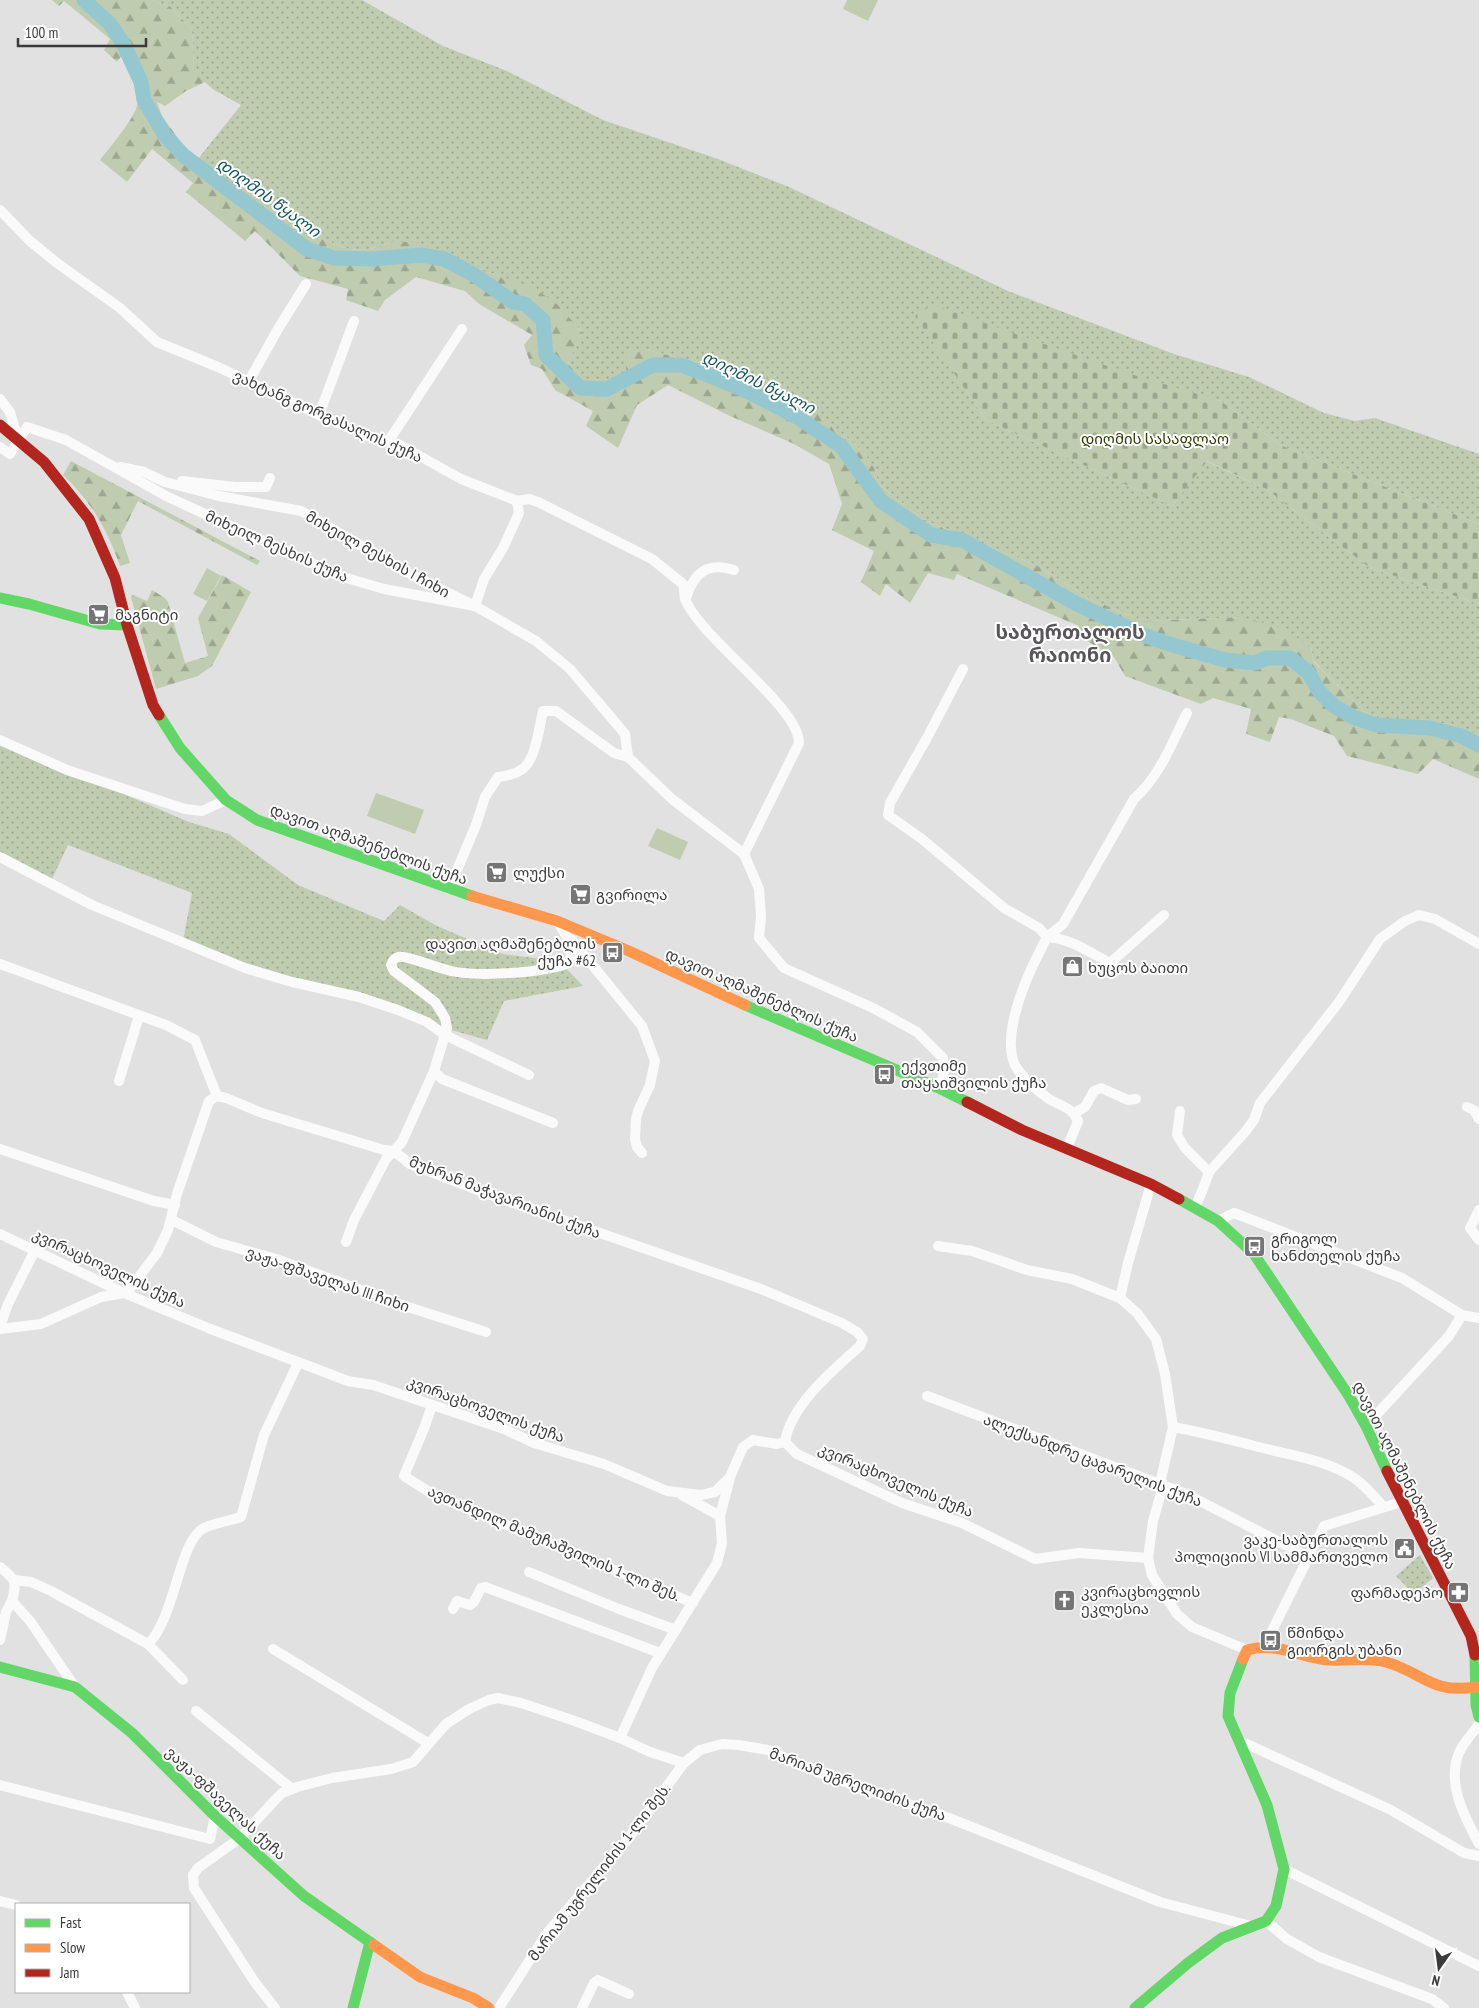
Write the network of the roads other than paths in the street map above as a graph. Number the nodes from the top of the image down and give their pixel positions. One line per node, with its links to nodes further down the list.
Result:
1 (0, 210): 5 (street, ვახტანგ გორგასალის ქუჩა)
2 (306, 284): 5 (street)
3 (354, 321): 7 (street)
4 (462, 329): 10 (street)
5 (249, 381): 7 (street, ვახტანგ გორგასალის ქუჩა)
6 (0, 400): 9 (street)
7 (319, 415): 10 (street, ვახტანგ გორგასალის ქუჩა)
8 (0, 426): 9 (street, დავით აღმაშენებლის ქუჩა)
9 (18, 440): 11 (street); 12 (street, მიხეილ მესხის ქუჩა); 20 (street, დავით აღმაშენებლის ქუჩა)
10 (388, 442): 15 (street, ვახტანგ გორგასალის ქუჩა)
11 (0, 447)
12 (106, 463): 13 (street, მიხეილ მესხის I ჩიხი); 19 (street, მიხეილ მესხის ქუჩა)
13 (144, 472): 14 (street); 19 (street, მიხეილ მესხის I ჩიხი)
14 (270, 478)
15 (517, 501): 18 (street, ვახტანგ გორგასალის ქუჩა); 19 (street)
16 (734, 570): 18 (street)
17 (0, 598): 20 (street)
18 (685, 599): 26 (street, ვახტანგ გორგასალის ქუჩა)
19 (475, 606): 24 (street, მიხეილ მესხის ქუჩა)
20 (127, 625): 25 (street, დავით აღმაშენებლის ქუჩა)
21 (963, 669): 31 (street)
22 (1187, 713): 31 (street)
23 (0, 740): 25 (street)
24 (628, 756): 26 (street); 28 (street)
25 (226, 800): 28 (street, დავით აღმაშენებლის ქუჩა)
26 (744, 854): 39 (street)
27 (0, 857): 35 (street)
28 (449, 888): 30 (street, დავით აღმაშენებლის ქუჩა)
29 (1164, 915): 31 (street)
30 (557, 921): 35 (street); 39 (street, დავით აღმაშენებლის ქუჩა); 50 (street)
31 (1048, 937): 44 (street)
32 (1479, 944): 51 (street)
33 (0, 964): 34 (street)
34 (139, 1016): 38 (street); 40 (street)
35 (446, 1035): 36 (street); 37 (street)
36 (434, 1071): 46 (street); 49 (street)
37 (529, 1075)
38 (119, 1081)
39 (941, 1089): 47 (street, დავით აღმაშენებლის ქუჩა)
40 (217, 1096): 49 (street, მუხრან მაჭავარიანის ქუჩა); 53 (street)
41 (1136, 1099): 44 (street)
42 (1467, 1107): 45 (street)
43 (1180, 1111): 51 (street)
44 (1074, 1113): 47 (street)
45 (1479, 1119)
46 (553, 1123)
47 (1067, 1148): 52 (street, დავით აღმაშენებლის ქუჩა)
48 (0, 1149): 53 (street)
49 (394, 1150): 60 (street); 74 (street, მუხრან მაჭავარიანის ქუჩა)
50 (642, 1153)
51 (1209, 1172): 54 (street)
52 (1152, 1184): 54 (street, დავით აღმაშენებლის ქუჩა); 64 (street)
53 (175, 1204): 56 (street)
54 (1194, 1206): 57 (street, დავით აღმაშენებლის ქუჩა)
55 (1479, 1210): 59 (street)
56 (172, 1220): 63 (street); 68 (street, ვაჟა-ფშაველას III ჩიხი)
57 (1218, 1221): 65 (street); 72 (street, დავით აღმაშენებლის ქუჩა)
58 (0, 1234): 62 (street, კვირაცხოველის ქუჩა)
59 (1479, 1240)
60 (346, 1242)
61 (938, 1246): 64 (street)
62 (35, 1250): 63 (street, კვირაცხოველის ქუჩა); 67 (street)
63 (124, 1293): 67 (street); 69 (street, კვირაცხოველის ქუჩა)
64 (1120, 1298): 73 (street)
65 (1462, 1315): 66 (street); 72 (street)
66 (1479, 1318)
67 (0, 1327)
68 (486, 1332)
69 (298, 1362): 71 (street, კვირაცხოველის ქუჩა); 91 (street)
70 (927, 1396): 76 (street, ალექსანდრე ცაგარელის ქუჩა)
71 (432, 1405): 77 (street, კვირაცხოველის ქუჩა); 87 (street, ავთანდილ მამუჩაშვილის 1-ლი შეს.)
72 (1366, 1426): 78 (street, დავით აღმაშენებლის ქუჩა)
73 (1173, 1427): 76 (street); 79 (street)
74 (785, 1442): 75 (street, კვირაცხოველის ქუჩა); 81 (street, კვირაცხოველის ქუჩა)
75 (730, 1477): 77 (street, კვირაცხოველის ქუჩა); 80 (street)
76 (1163, 1486): 81 (street); 82 (street, ალექსანდრე ცაგარელის ქუჩა)
77 (680, 1494): 80 (street)
78 (1401, 1502): 79 (street); 96 (street, დავით აღმაშენებლის ქუჩა)
79 (1384, 1507): 82 (street)
80 (720, 1516): 87 (street)
81 (1148, 1558): 94 (street)
82 (1309, 1558): 92 (street)
83 (0, 1567): 85 (street)
84 (529, 1572): 89 (street)
85 (15, 1580): 86 (street); 91 (street)
86 (12, 1600): 90 (street); 99 (street, ვაჟა-ფშაველას ქუჩა)
87 (693, 1603): 89 (street)
88 (453, 1609): 95 (street)
89 (676, 1630): 95 (street)
90 (0, 1640)
91 (148, 1644): 98 (street)
92 (1265, 1645): 94 (street); 100 (street)
93 (274, 1650): 106 (street)
94 (1247, 1650): 105 (street)
95 (660, 1653): 104 (street)
96 (1477, 1654): 100 (street, დავით აღმაშენებლის ქუჩა)
97 (0, 1667): 99 (street)
98 (183, 1680)
99 (75, 1687): 110 (street, ვაჟა-ფშაველას ქუჩა)
100 (1476, 1687): 102 (street, დავით აღმაშენებლის ქუჩა)
101 (196, 1712): 109 (street)
102 (1479, 1717)
103 (1479, 1724): 113 (street)
104 (620, 1738): 106 (street); 107 (street)
105 (1238, 1740): 115 (street); 116 (street)
106 (428, 1742): 109 (street)
107 (684, 1763): 120 (street, მარიამ უგრელიძის ქუჩა); 130 (street, მარიამ უგრელიძის 1-ლი შეს.)
108 (0, 1785): 112 (street)
109 (292, 1789): 111 (street)
110 (215, 1816): 111 (street, ვაჟა-ფშაველას ქუჩა); 112 (street)
111 (240, 1838): 114 (street); 121 (street, ვაჟა-ფშაველას ქუჩა)
112 (210, 1839): 114 (street)
113 (1479, 1844)
114 (220, 1852): 127 (street)
115 (1479, 1856)
116 (1284, 1869): 119 (street); 122 (street)
117 (0, 1901): 118 (street)
118 (15, 1905)
119 (1266, 1922): 120 (street); 133 (street)
120 (1251, 1926): 132 (street)
121 (370, 1942): 125 (street, ვაჟა-ფშაველას ქუჩა); 128 (street)
122 (1479, 1966)
123 (128, 1993): 126 (street)
124 (629, 1994): 131 (street)
125 (472, 2003): 129 (street, ვაჟა-ფშაველას ქუჩა)
126 (135, 2008)
127 (276, 2008)
128 (353, 2008)
129 (489, 2008)
130 (500, 2008)
131 (582, 2008)
132 (1134, 2008)
133 (1444, 2008)

